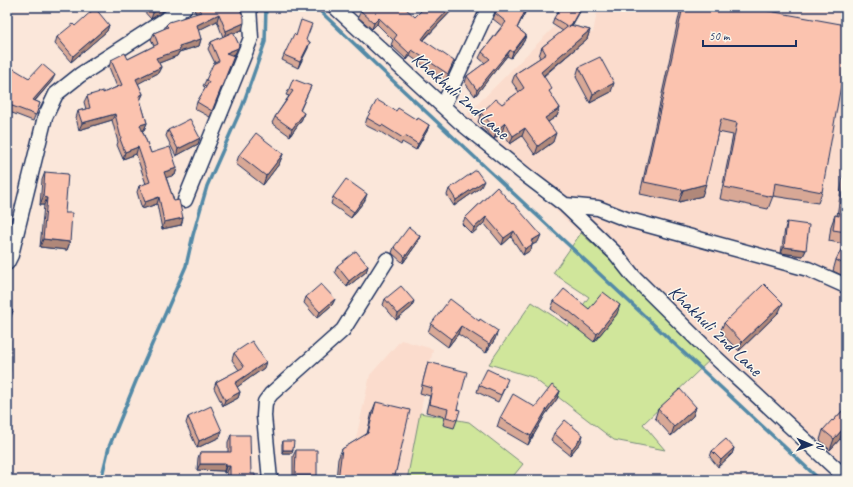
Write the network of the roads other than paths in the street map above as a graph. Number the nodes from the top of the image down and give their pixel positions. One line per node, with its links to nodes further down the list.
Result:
1 (185, 7): 9 (street)
2 (249, 7): 6 (street)
3 (335, 7): 5 (street, Khakhuli 2nd Lane)
4 (489, 7): 5 (street)
5 (443, 106): 7 (street, Khakhuli 2nd Lane)
6 (185, 200)
7 (565, 205): 10 (street); 11 (street, Khakhuli 2nd Lane)
8 (387, 260): 12 (street)
9 (7, 262)
10 (846, 286)
11 (846, 478)
12 (270, 480)

